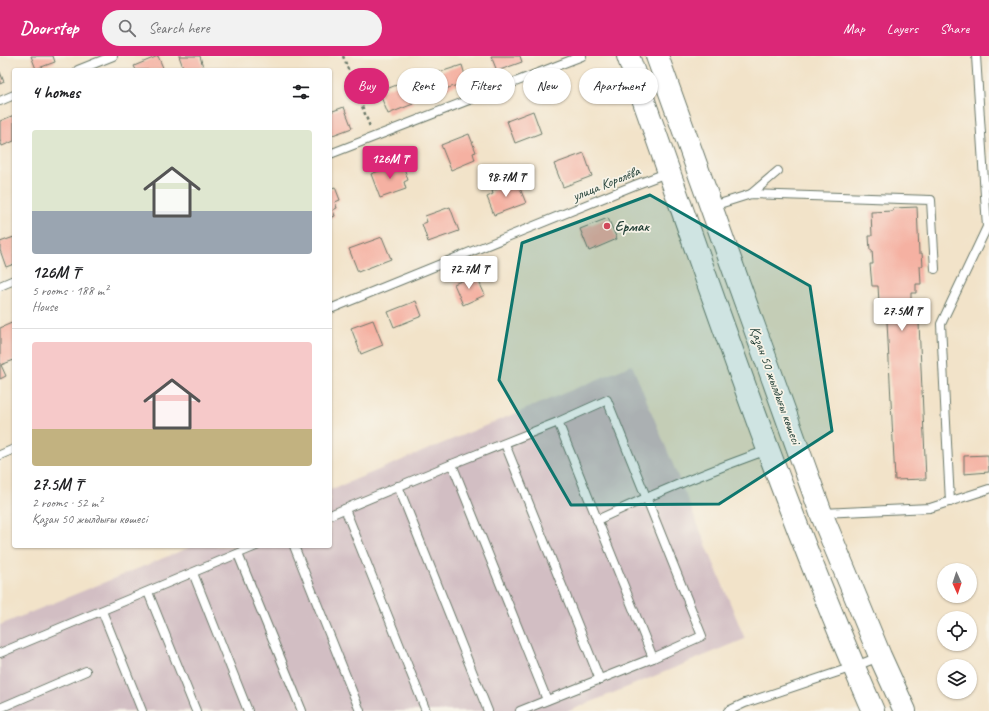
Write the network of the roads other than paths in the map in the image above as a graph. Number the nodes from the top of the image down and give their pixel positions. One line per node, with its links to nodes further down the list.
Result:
1 (113, 56): 6 (lane)
2 (582, 56): 9 (lane)
3 (628, 56): 11 (street, Қазан 50 жылдығы көшесі)
4 (657, 56): 13 (street, Қазан 50 жылдығы көшесі)
5 (976, 56): 14 (lane)
6 (83, 68)
7 (12, 96): 8 (lane)
8 (0, 101)
9 (332, 153)
10 (778, 171): 12 (lane)
11 (669, 172): 18 (lane, улица Королёва); 22 (street, Қазан 50 жылдығы көшесі)
12 (751, 194): 13 (lane); 15 (lane)
13 (712, 207): 30 (street, Қазан 50 жылдығы көшесі)
14 (988, 227): 28 (lane)
15 (935, 269)
16 (12, 281): 17 (lane)
17 (0, 286)
18 (332, 308)
19 (558, 422): 20 (lane); 27 (lane); 32 (lane)
20 (505, 444): 24 (lane); 44 (lane)
21 (12, 450): 23 (lane)
22 (768, 450): 27 (lane); 42 (street, Қазан 50 жылдығы көшесі)
23 (0, 455)
24 (452, 464): 25 (lane); 45 (lane)
25 (398, 486): 29 (lane); 53 (lane)
26 (989, 489): 28 (lane)
27 (646, 497): 32 (lane); 41 (lane)
28 (950, 502): 30 (lane)
29 (345, 509): 31 (lane); 52 (lane)
30 (822, 513): 40 (street, Қазан 50 жылдығы көшесі)
31 (332, 514)
32 (598, 520): 41 (lane)
33 (252, 548): 35 (lane)
34 (295, 548): 51 (lane)
35 (238, 554): 36 (lane); 50 (lane)
36 (193, 574): 37 (lane); 49 (lane)
37 (148, 592): 38 (lane); 48 (lane)
38 (102, 611): 39 (lane); 47 (lane)
39 (0, 653)
40 (880, 656): 42 (lane); 57 (street, Қазан 50 жылдығы көшесі)
41 (653, 658): 44 (lane)
42 (854, 667): 55 (lane); 56 (street, Қазан 50 жылдығы көшесі)
43 (86, 671): 46 (lane)
44 (600, 680): 45 (lane)
45 (547, 700): 54 (lane)
46 (0, 708)
47 (142, 711)
48 (196, 711)
49 (248, 711)
50 (302, 711)
51 (360, 711)
52 (426, 711)
53 (488, 711)
54 (520, 711)
55 (728, 711)
56 (873, 711)
57 (905, 711)

